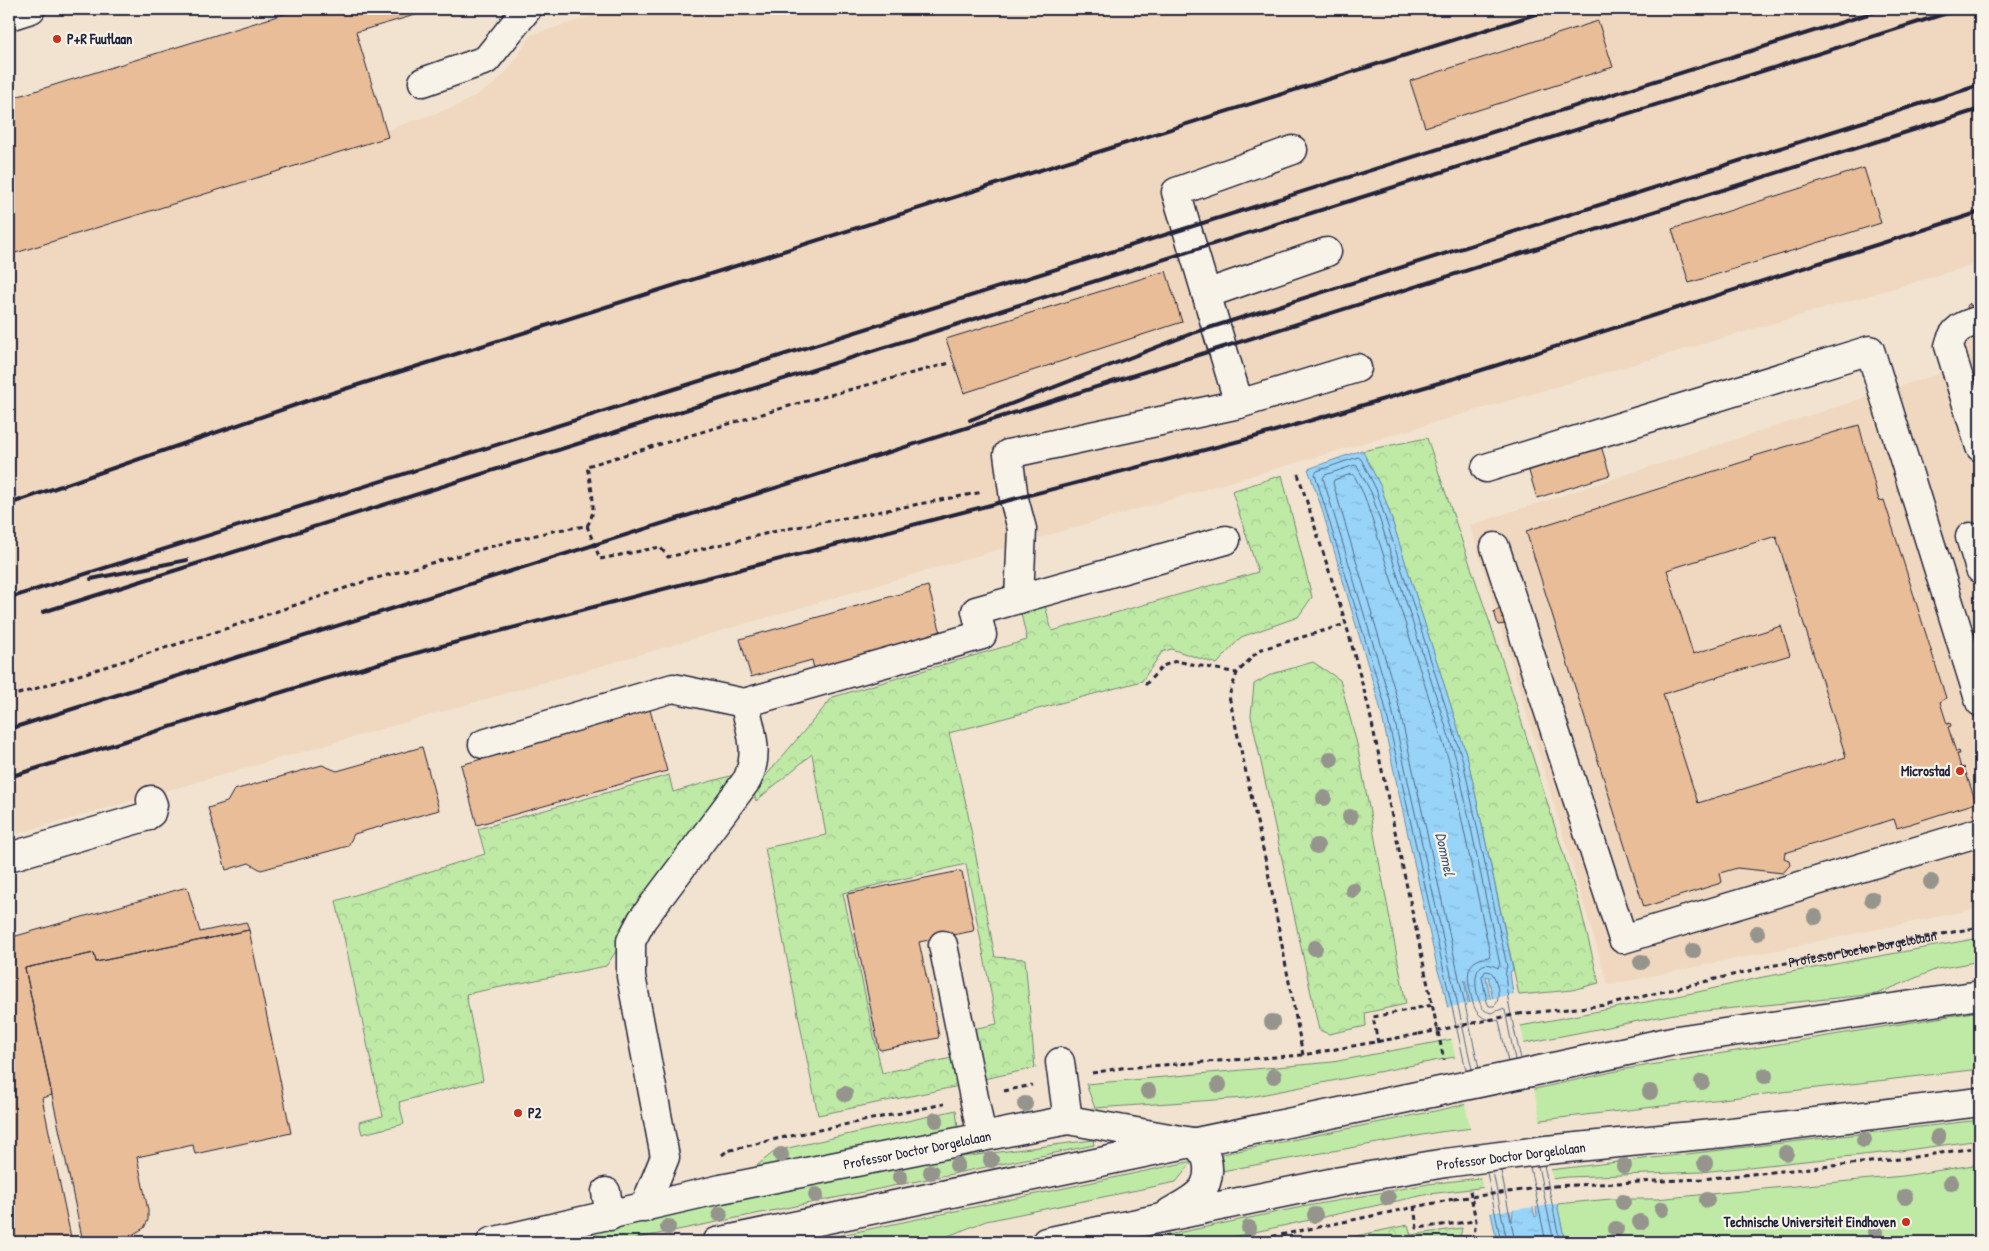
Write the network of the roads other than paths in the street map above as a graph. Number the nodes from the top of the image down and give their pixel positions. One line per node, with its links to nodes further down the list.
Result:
1 (31, 9): 3 (main road)
2 (527, 9): 4 (main road)
3 (9, 16)
4 (423, 82)
5 (1293, 150): 7 (main road)
6 (1327, 252): 7 (main road)
7 (1206, 294): 10 (main road)
8 (1980, 320): 11 (main road)
9 (1357, 368): 10 (main road)
10 (1239, 404): 17 (main road)
11 (1980, 447)
12 (1486, 468): 18 (main road)
13 (1970, 537): 16 (main road)
14 (1226, 540): 17 (main road)
15 (1495, 547): 22 (main road)
16 (1980, 570)
17 (1020, 599): 19 (main road)
18 (1980, 702)
19 (744, 703): 20 (main road); 31 (main road)
20 (482, 744)
21 (151, 800): 23 (main road)
22 (1980, 832)
23 (9, 857)
24 (943, 944): 29 (main road)
25 (1980, 995): 30 (main road, Professor Doctor Dorgelolaan, bridge)
26 (1060, 1062): 28 (main road)
27 (1980, 1102): 32 (main road, Professor Doctor Dorgelolaan, bridge)
28 (1068, 1120): 29 (main road, Professor Doctor Dorgelolaan); 30 (main road, Professor Doctor Dorgelolaan)
29 (982, 1137): 31 (main road, Professor Doctor Dorgelolaan)
30 (1192, 1142): 32 (main road); 34 (main road, Professor Doctor Dorgelolaan)
31 (644, 1208): 33 (main road, Professor Doctor Dorgelolaan)
32 (1159, 1218): 35 (main road, Professor Doctor Dorgelolaan)
33 (491, 1242)
34 (717, 1242)
35 (1046, 1242)

